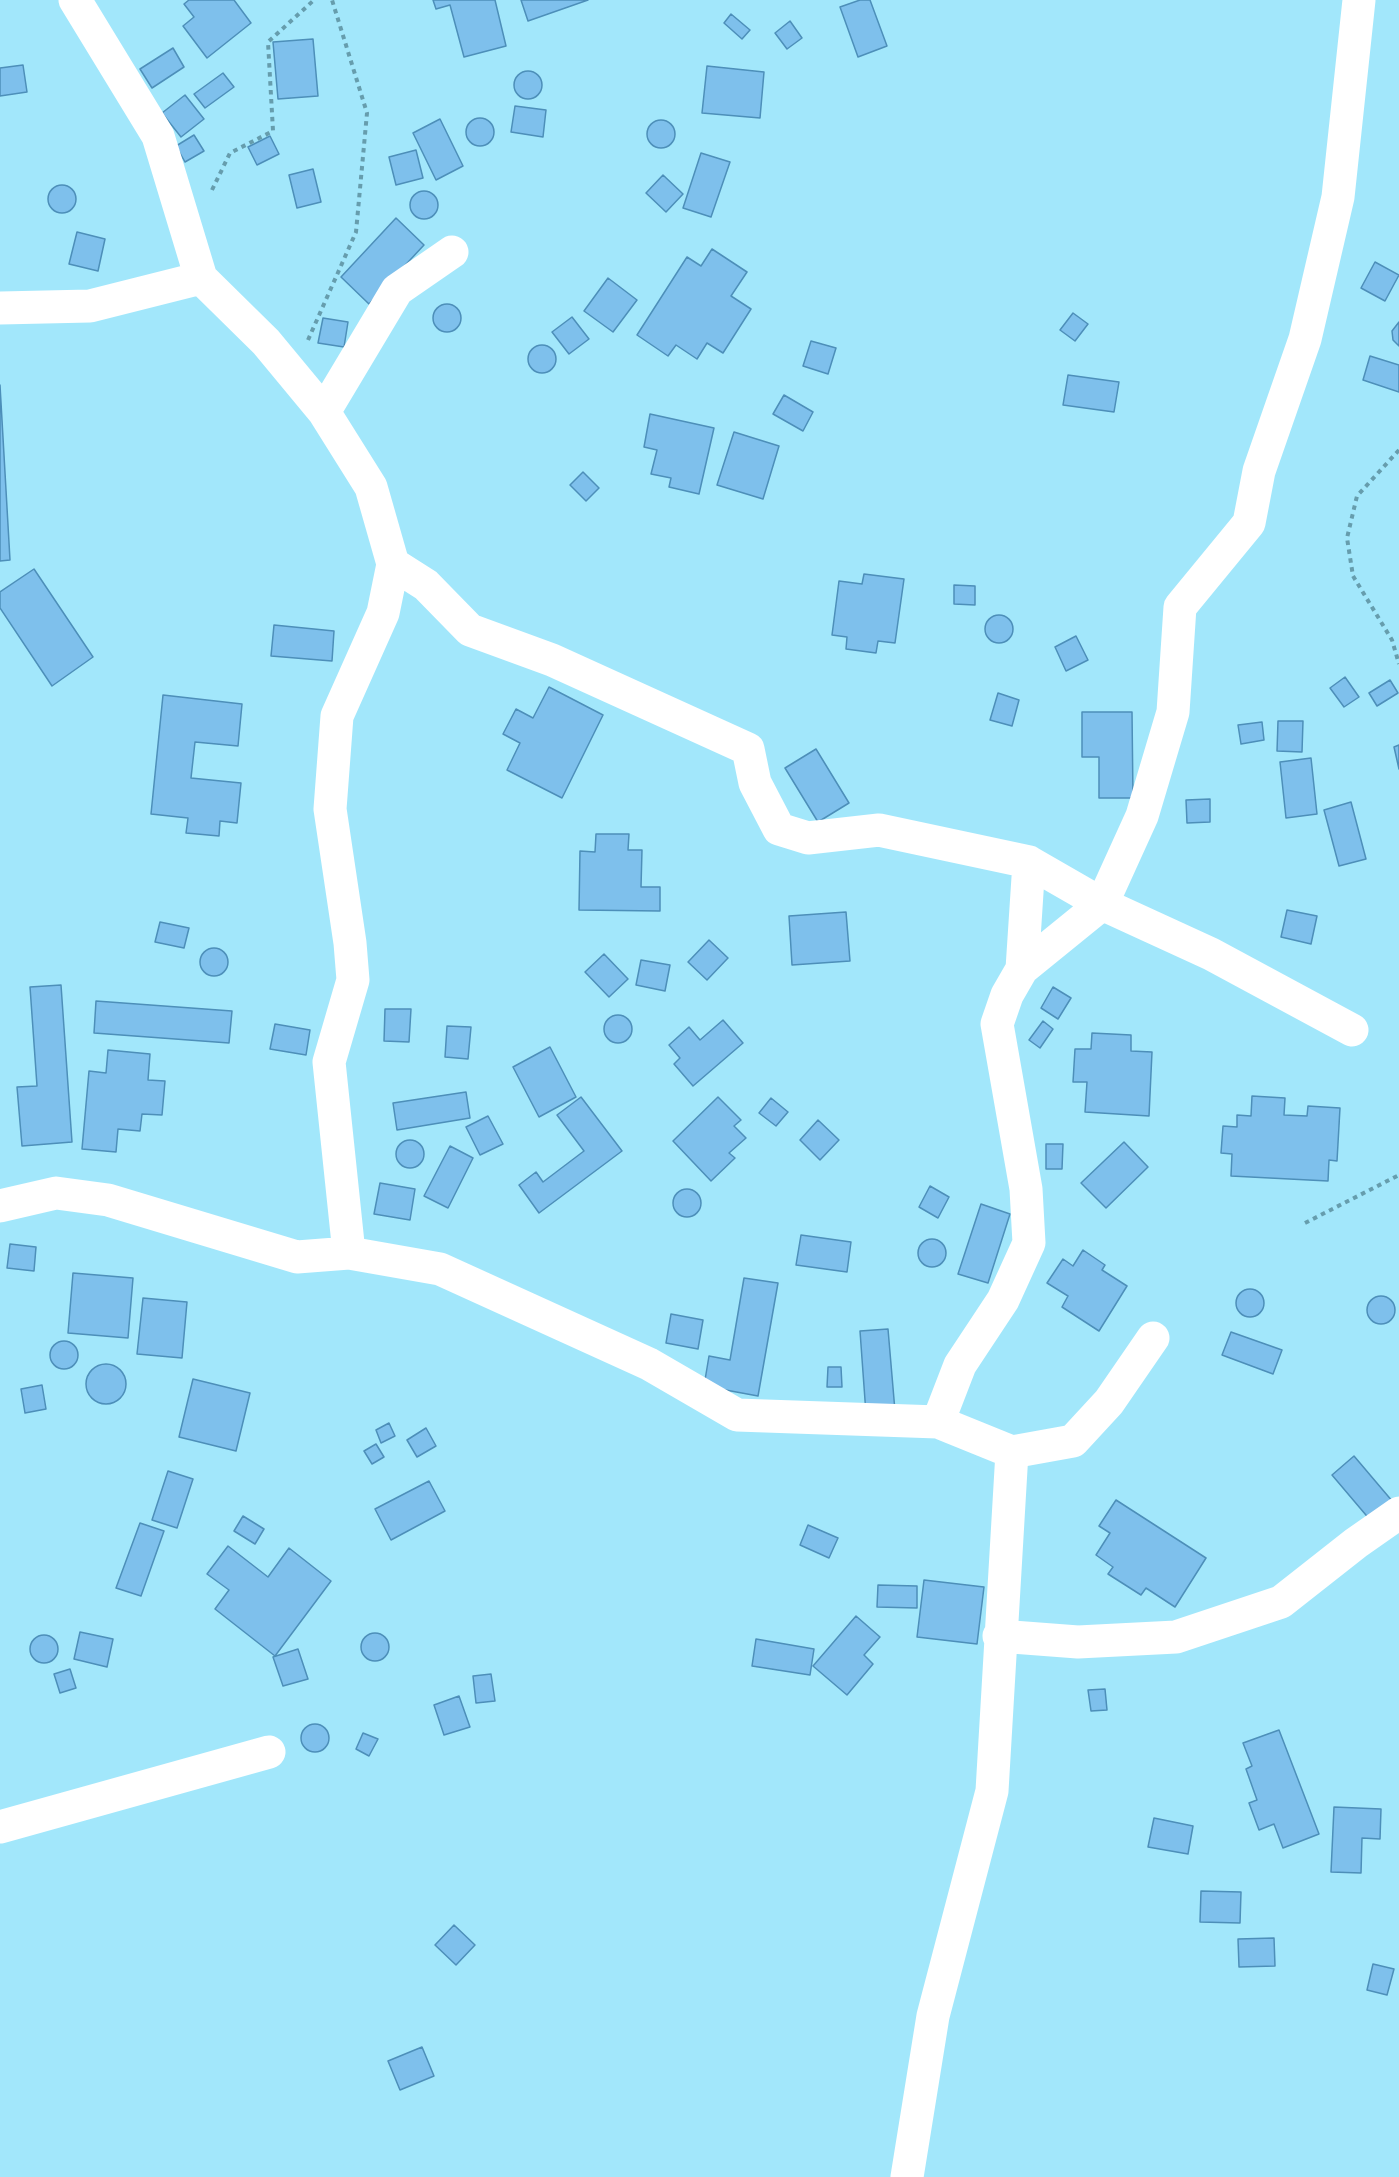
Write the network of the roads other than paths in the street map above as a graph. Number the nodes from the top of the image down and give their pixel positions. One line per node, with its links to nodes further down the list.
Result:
1 (75, 0): 4 (street)
2 (1359, 0): 9 (street)
3 (452, 252): 6 (street)
4 (201, 278): 5 (street); 6 (street)
5 (0, 308)
6 (324, 412): 7 (street)
7 (393, 564): 8 (street); 13 (street)
8 (1029, 862): 9 (street); 10 (street)
9 (1102, 904): 10 (street); 11 (street)
10 (1022, 969): 15 (street)
11 (1352, 1030)
12 (0, 1206): 13 (street)
13 (349, 1253): 15 (street)
14 (1153, 1338): 16 (street)
15 (938, 1422): 16 (street)
16 (1012, 1452): 18 (street)
17 (1399, 1513): 18 (street)
18 (999, 1636): 21 (street)
19 (269, 1752): 20 (street)
20 (0, 1827)
21 (907, 2177)

